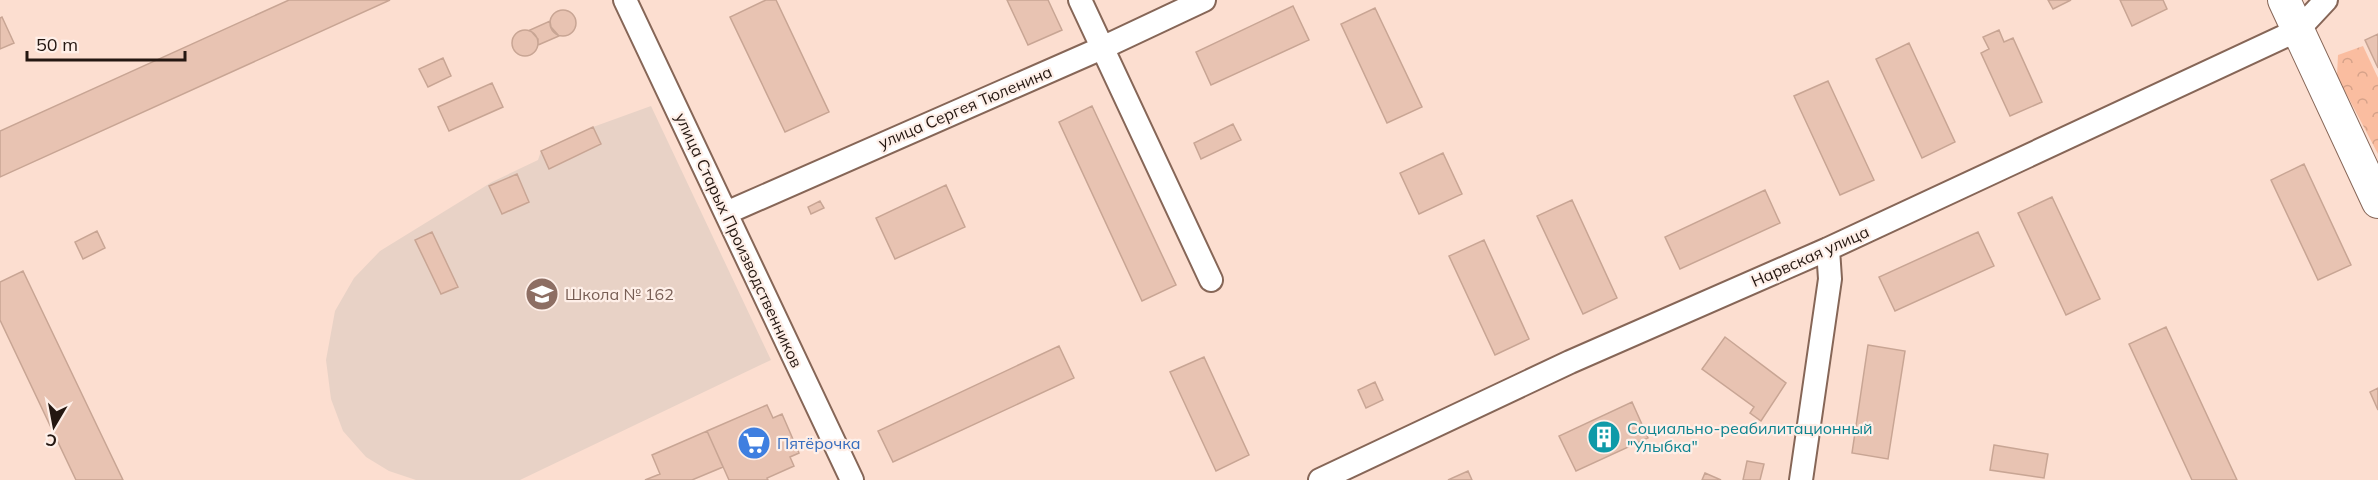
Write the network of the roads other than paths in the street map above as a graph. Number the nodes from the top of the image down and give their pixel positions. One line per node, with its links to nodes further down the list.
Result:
1 (625, 0): 9 (street, улица Старых Производственников)
2 (1080, 0): 7 (street)
3 (1204, 0): 7 (street, улица Сергея Тюленина)
4 (2284, 0): 6 (street)
5 (2326, 0): 6 (street)
6 (2298, 30): 8 (street); 10 (street, Нарвская улица)
7 (1102, 48): 9 (street, улица Сергея Тюленина); 11 (street)
8 (2378, 202)
9 (726, 213): 12 (street, улица Старых Производственников)
10 (1828, 249): 13 (street, Нарвская улица); 14 (street)
11 (1211, 280)
12 (852, 480)
13 (1320, 480)
14 (1801, 480)

